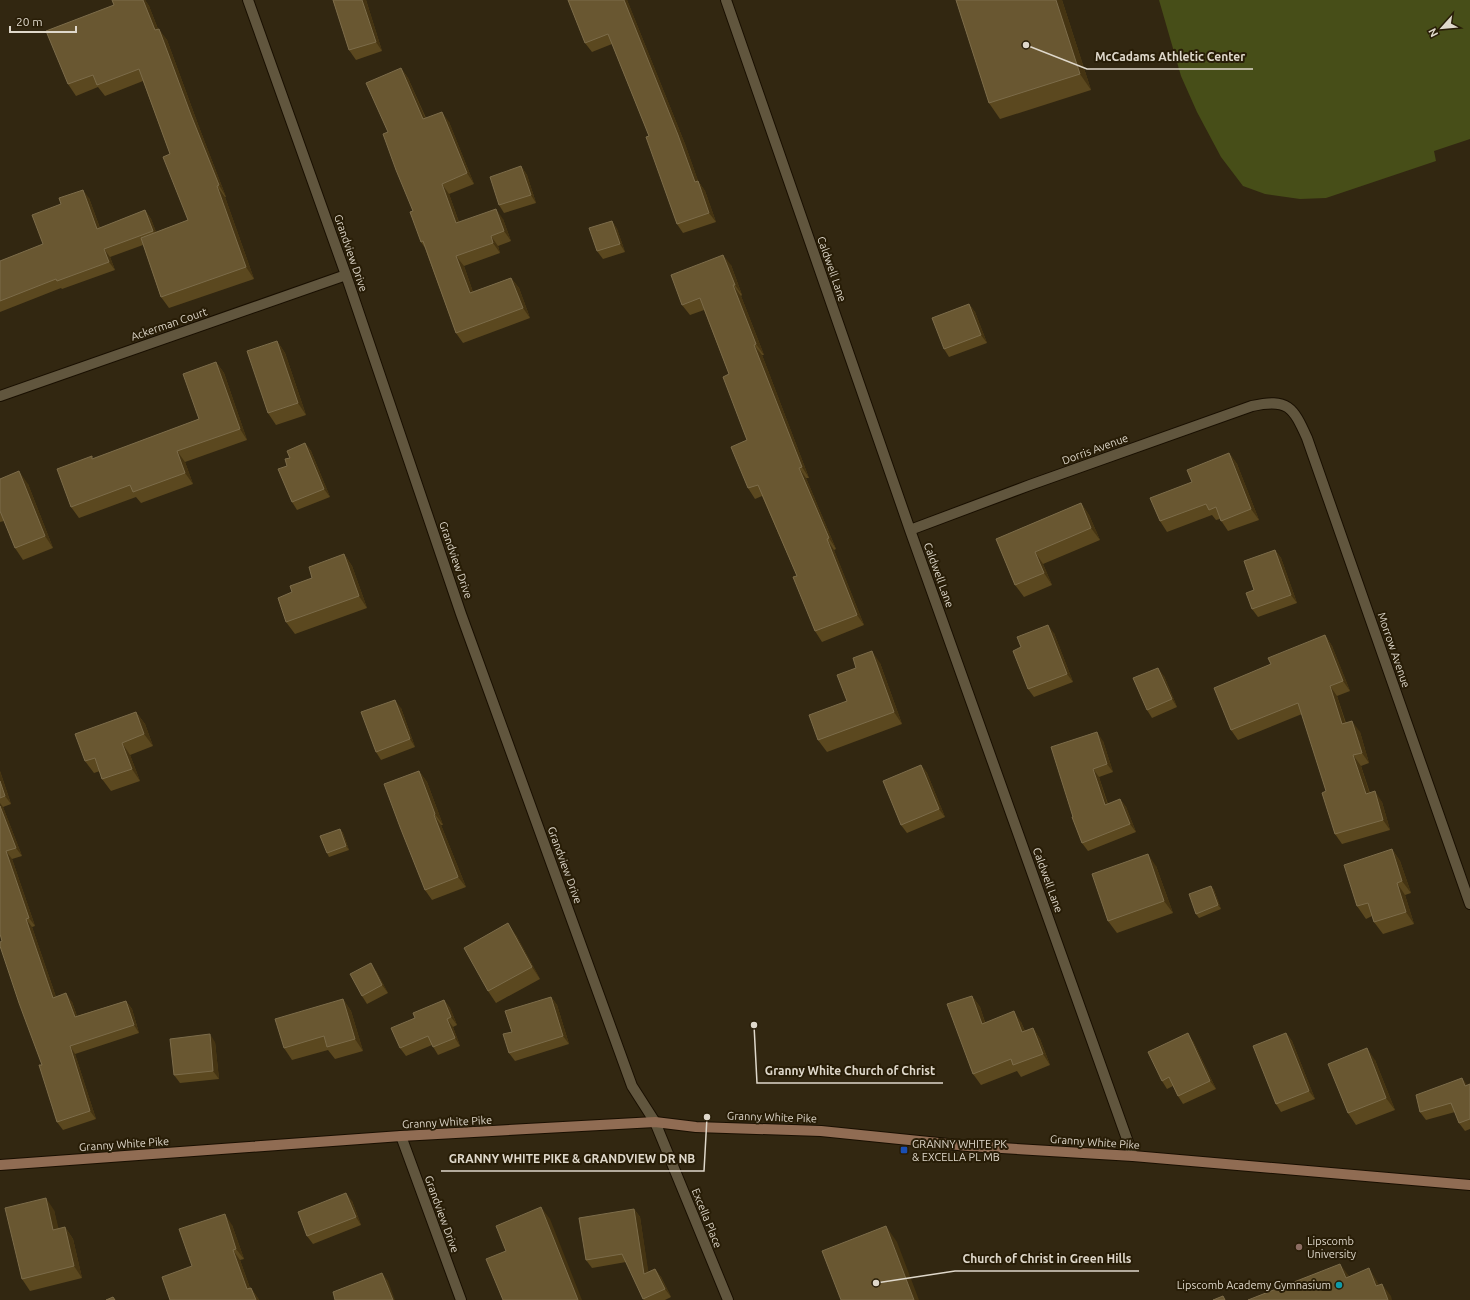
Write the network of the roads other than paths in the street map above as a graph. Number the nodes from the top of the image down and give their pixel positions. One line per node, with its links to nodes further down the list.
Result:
1 (248, 0): 3 (street, Grandview Drive)
2 (726, 0): 6 (street, Caldwell Lane)
3 (346, 275): 4 (street, Ackerman Court); 8 (street, Grandview Drive)
4 (0, 396)
5 (1289, 408): 6 (street, Dorris Avenue); 7 (street, Morrow Avenue)
6 (910, 530): 10 (street, Caldwell Lane)
7 (1470, 904)
8 (655, 1122): 9 (main road, Granny White Pike); 10 (main road, Granny White Pike); 14 (street, Excella Place)
9 (401, 1136): 11 (main road, Granny White Pike); 13 (street, Grandview Drive)
10 (1133, 1156): 12 (main road, Granny White Pike)
11 (1, 1163)
12 (1470, 1185)
13 (461, 1300)
14 (728, 1300)

